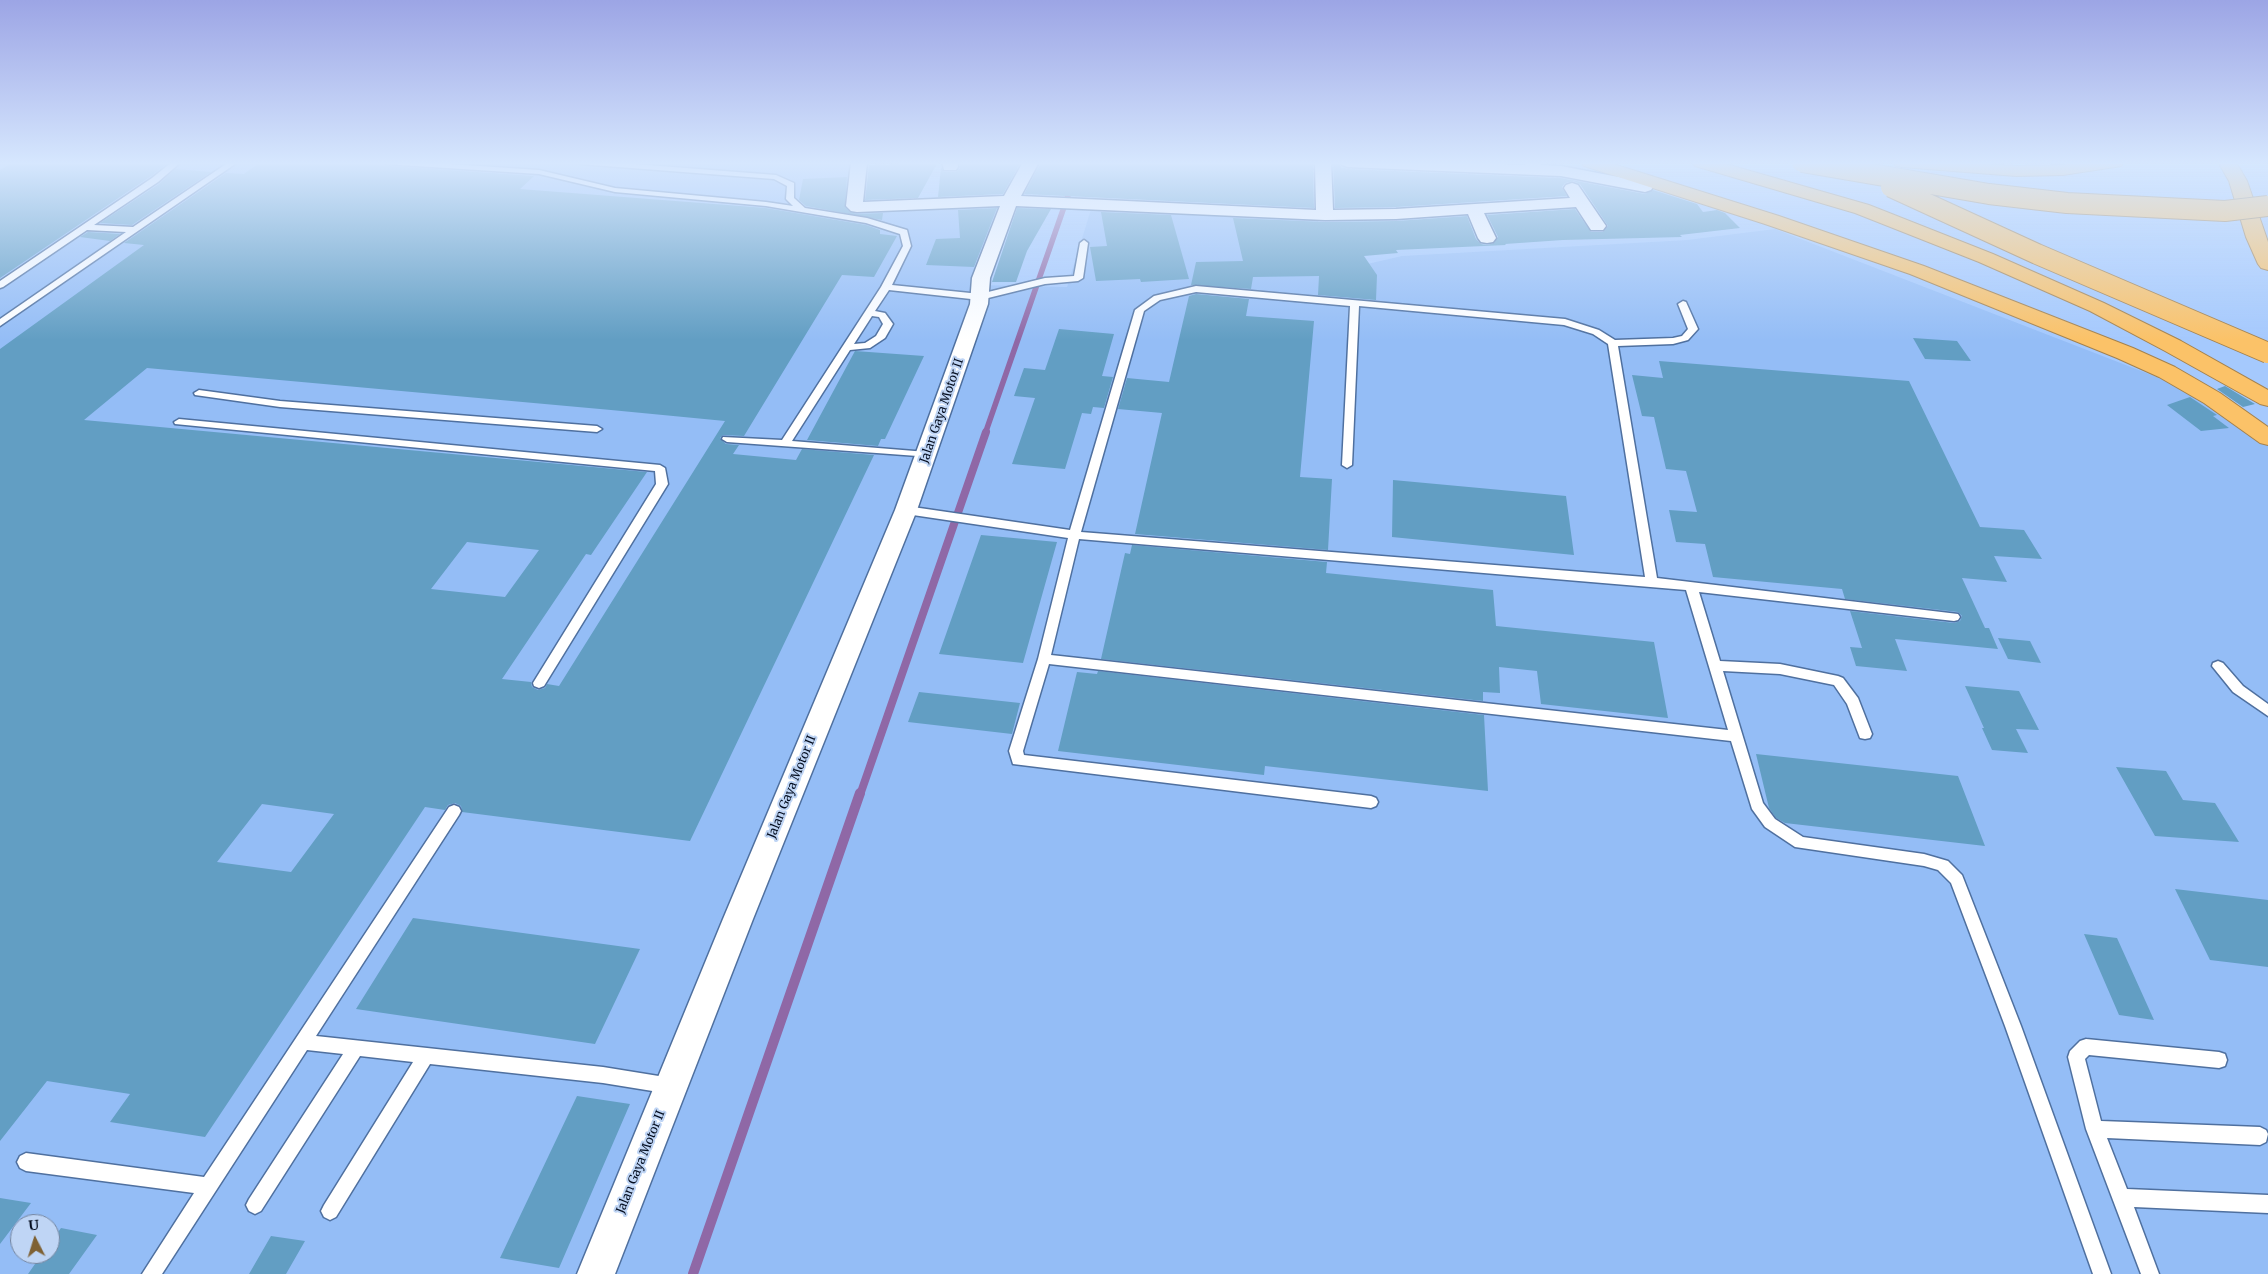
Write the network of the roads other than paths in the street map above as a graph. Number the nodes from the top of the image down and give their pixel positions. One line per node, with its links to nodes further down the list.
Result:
1 (94, 221): 12 (lane)
2 (147, 221): 13 (lane)
3 (869, 221): 18 (lane)
4 (1003, 221): 19 (street, Jalan Gaya Motor II)
5 (1480, 221): 14 (street)
6 (1594, 221): 11 (street)
7 (1772, 221): 31 (highway)
8 (1894, 221): 28 (highway)
9 (1966, 221): 26 (highway, bridge)
10 (2251, 221): 16 (highway)
11 (1597, 226)
12 (86, 227): 13 (lane); 17 (lane)
13 (134, 230): 23 (lane)
14 (1488, 238)
15 (1084, 243): 19 (lane)
16 (2268, 264)
17 (0, 285)
18 (886, 287): 19 (lane); 22 (lane)
19 (980, 297): 34 (street, Jalan Gaya Motor II)
20 (1355, 304): 24 (lane); 35 (lane); 37 (lane)
21 (1684, 304): 24 (lane)
22 (869, 312): 25 (lane); 25 (lane)
23 (0, 323)
24 (1613, 343): 38 (lane)
25 (847, 347): 33 (lane)
26 (2268, 353)
27 (199, 393): 30 (lane)
28 (2268, 399)
29 (179, 422): 44 (lane)
30 (597, 429)
31 (2268, 438)
32 (727, 439): 33 (lane)
33 (784, 443): 34 (lane)
34 (927, 455): 36 (street, Jalan Gaya Motor II)
35 (1347, 465)
36 (906, 510): 37 (lane); 54 (street, Jalan Gaya Motor II)
37 (1074, 535): 38 (lane); 41 (lane)
38 (1652, 582): 39 (lane)
39 (1691, 586): 40 (lane); 42 (lane)
40 (1954, 617)
41 (1044, 659): 47 (lane); 48 (lane)
42 (1716, 666): 46 (lane); 47 (lane)
43 (2218, 666): 45 (lane)
44 (539, 683)
45 (2268, 711)
46 (1865, 734)
47 (1737, 736): 65 (lane)
48 (1371, 802)
49 (454, 811): 50 (lane)
50 (304, 1042): 51 (lane); 58 (lane)
51 (356, 1048): 52 (lane); 61 (lane)
52 (426, 1056): 54 (lane); 62 (lane)
53 (2219, 1060): 55 (lane)
54 (671, 1086): 64 (street, Jalan Gaya Motor II)
55 (2096, 1129): 56 (lane); 59 (lane)
56 (2260, 1136)
57 (26, 1162): 58 (lane)
58 (208, 1186): 63 (lane)
59 (2123, 1198): 60 (lane); 66 (lane)
60 (2268, 1204)
61 (255, 1205)
62 (330, 1211)
63 (151, 1274)
64 (596, 1274)
65 (2102, 1274)
66 (2150, 1274)

